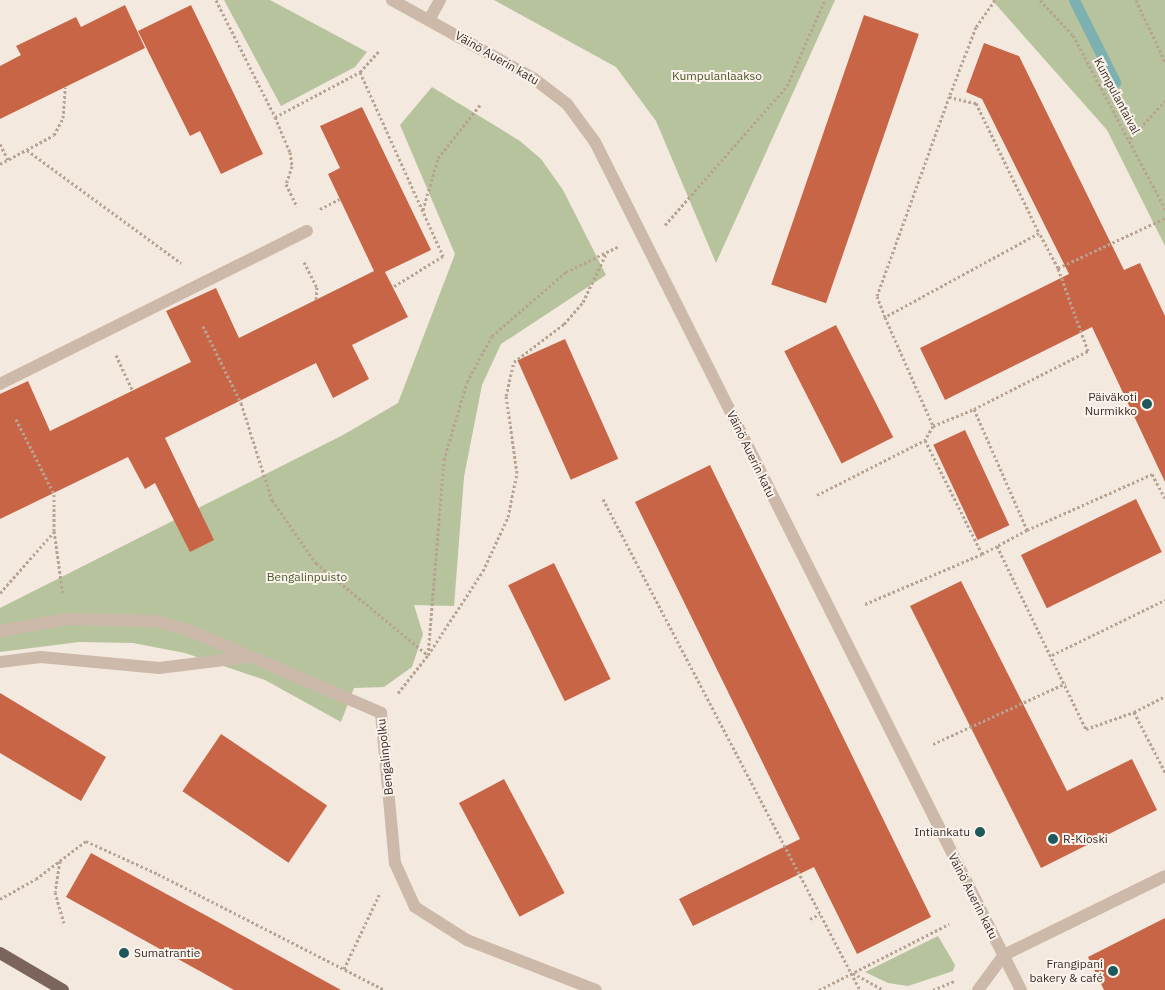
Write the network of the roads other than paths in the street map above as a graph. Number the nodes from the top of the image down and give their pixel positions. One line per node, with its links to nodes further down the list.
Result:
1 (392, 0): 3 (street, Väinö Auerin katu)
2 (440, 0): 3 (street)
3 (429, 20): 11 (street, Väinö Auerin katu)
4 (307, 231): 5 (street)
5 (0, 384)
6 (0, 631): 7 (street, Bengalinpolku)
7 (250, 656): 8 (street); 13 (street, Bengalinpolku)
8 (0, 662)
9 (1165, 876): 11 (street)
10 (0, 953): 12 (main road)
11 (1004, 955): 14 (street); 15 (street, Väinö Auerin katu)
12 (63, 990)
13 (596, 990)
14 (978, 990)
15 (1021, 990)

